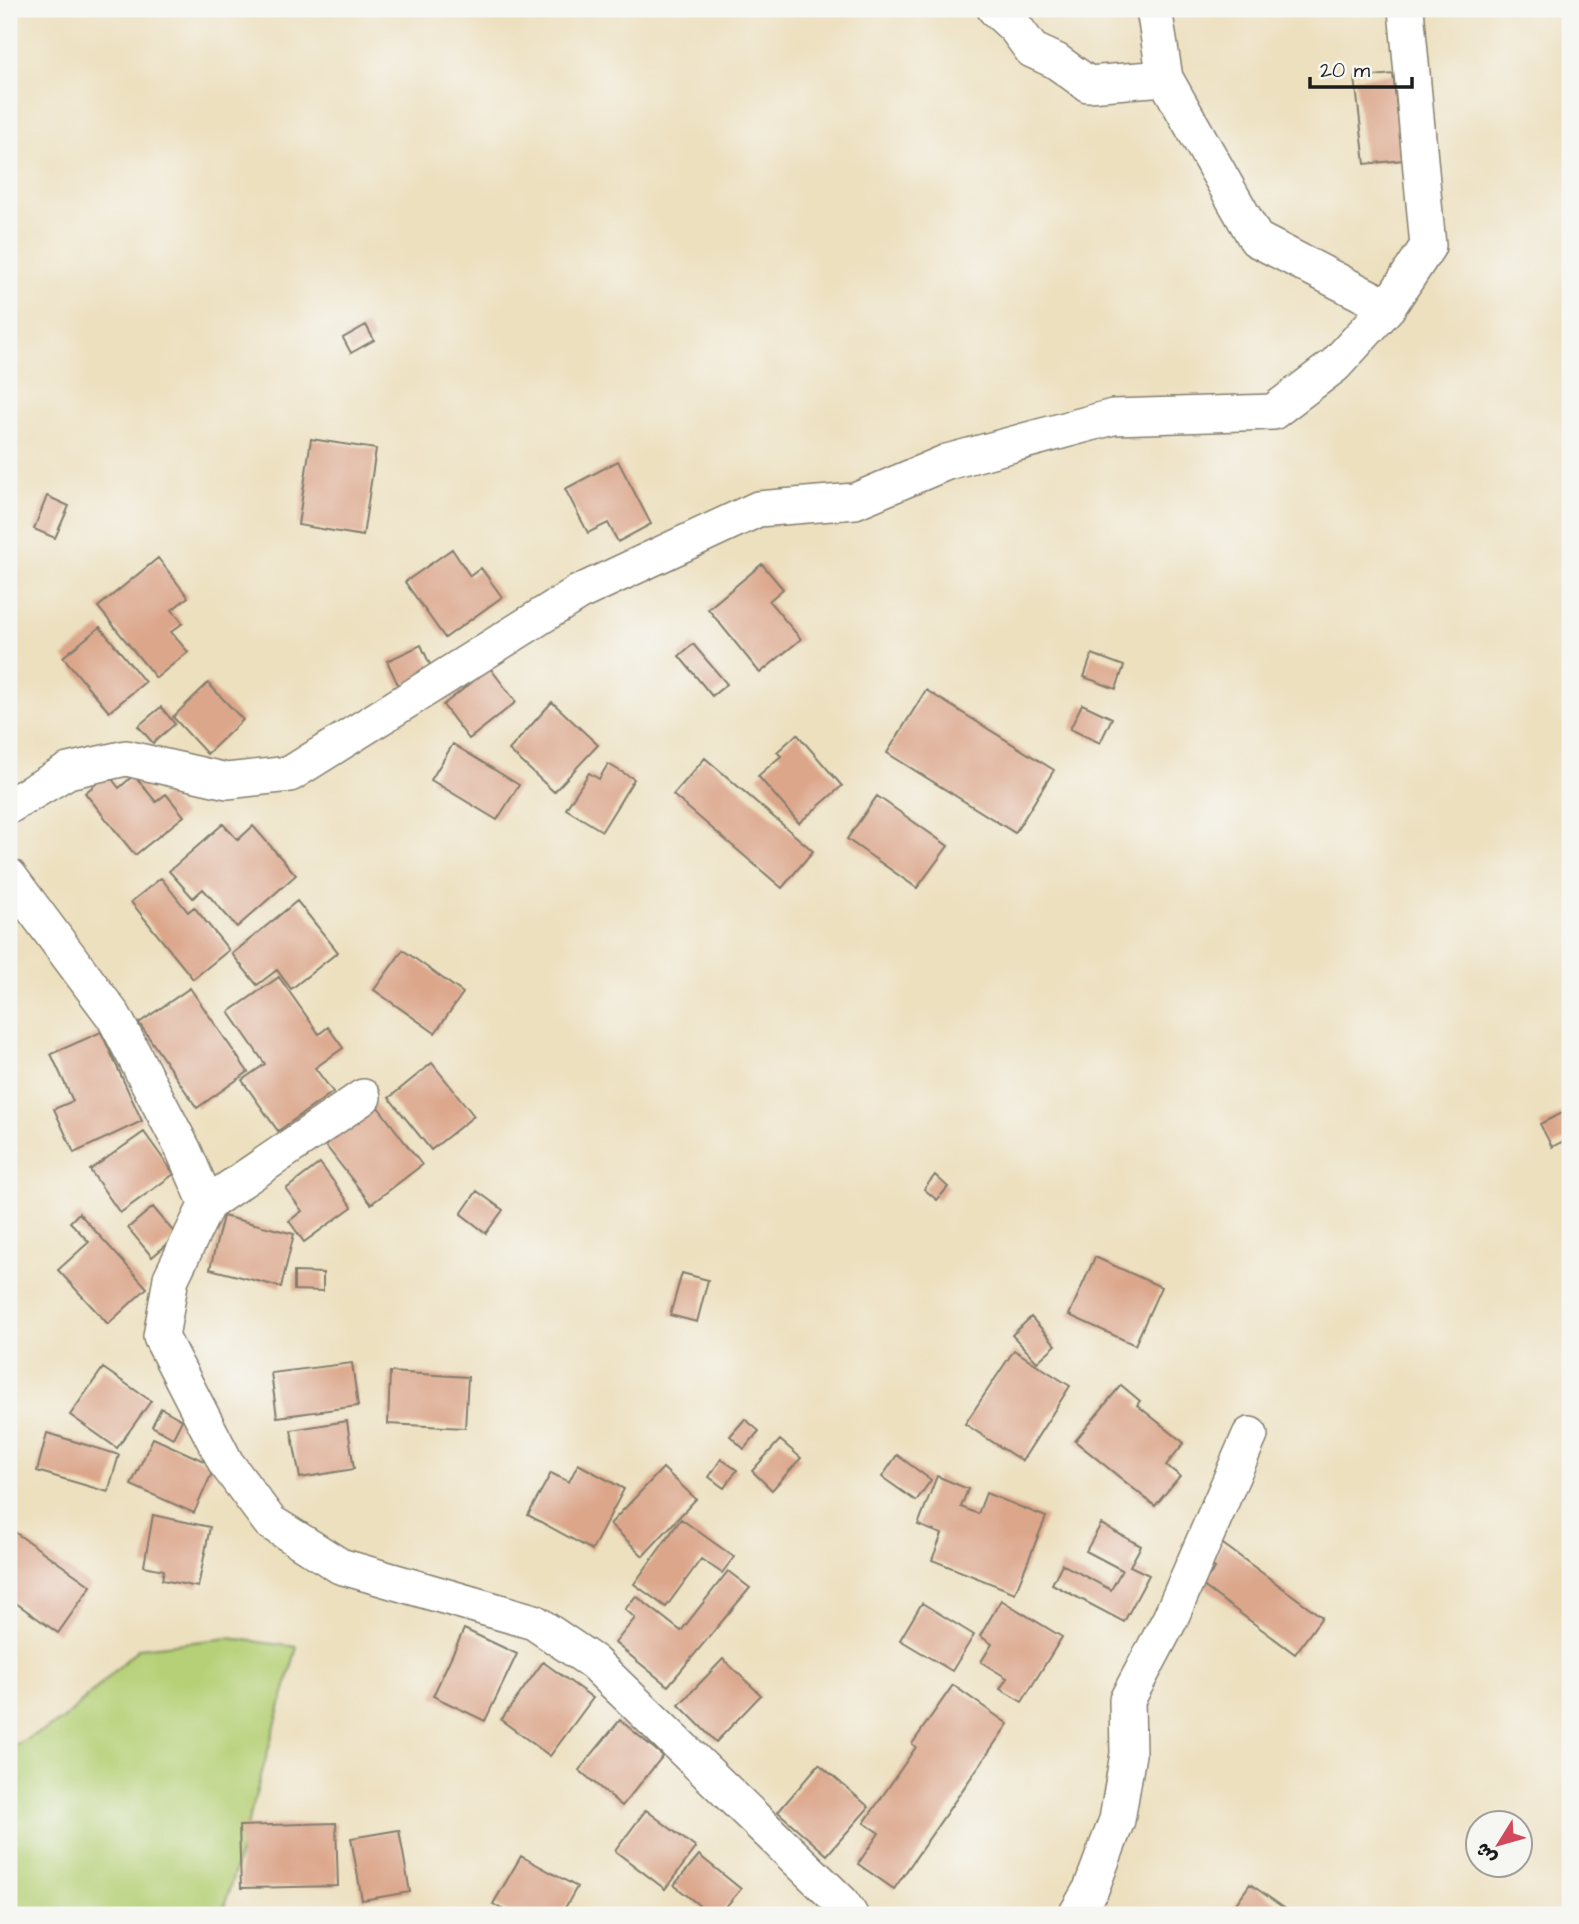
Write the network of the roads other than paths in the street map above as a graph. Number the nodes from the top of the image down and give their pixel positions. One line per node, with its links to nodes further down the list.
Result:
1 (995, 9): 4 (street)
2 (1154, 9): 4 (street)
3 (1406, 9): 5 (street)
4 (1165, 78): 5 (street)
5 (1388, 307): 6 (street)
6 (9, 806)
7 (9, 876): 9 (street)
8 (363, 1097): 9 (street)
9 (207, 1205): 11 (street)
10 (1250, 1435): 12 (street)
11 (850, 1915)
12 (1076, 1915)

